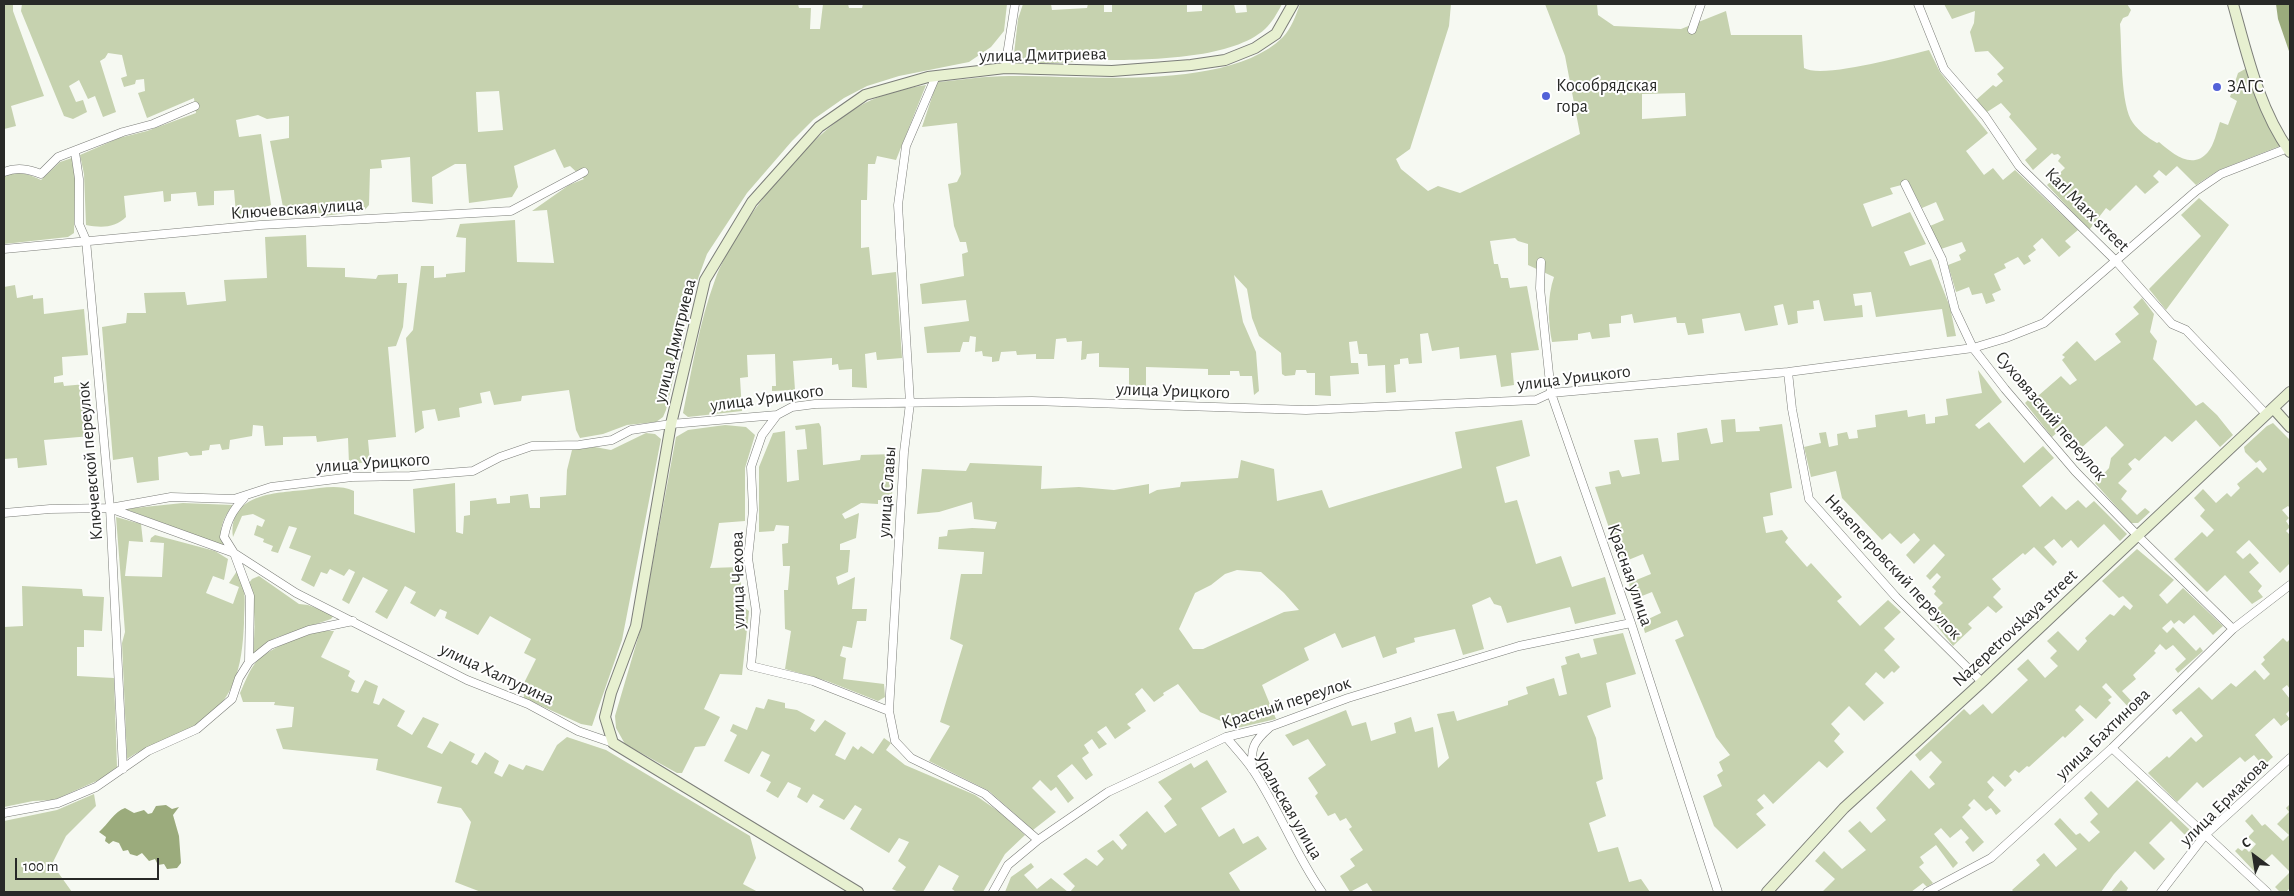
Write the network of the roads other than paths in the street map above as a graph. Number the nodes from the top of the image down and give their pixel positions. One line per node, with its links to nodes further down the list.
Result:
1 (1015, 4): 7 (street)
2 (1293, 4): 7 (street, улица Дмитриева)
3 (1701, 4): 6 (street)
4 (1918, 4): 17 (street, Karl Marx street)
5 (2232, 4): 10 (street)
6 (1692, 30)
7 (1005, 68): 8 (street, улица Дмитриева)
8 (936, 76): 23 (street, улица Славы); 26 (street, улица Дмитриева)
9 (195, 106): 11 (street)
10 (2289, 150): 17 (street, улица Урицкого)
11 (75, 152): 12 (street); 15 (street, Ключевской переулок)
12 (4, 172)
13 (584, 172): 15 (street, Ключевская улица)
14 (1905, 184): 19 (street, Суховязский переулок)
15 (86, 240): 16 (street, Ключевская улица); 29 (street, Ключевской переулок)
16 (4, 249)
17 (2116, 261): 19 (street, улица Урицкого); 24 (street, Karl Marx street)
18 (1541, 262): 22 (street, Красная улица)
19 (1974, 348): 20 (street, улица Урицкого); 31 (street, Суховязский переулок)
20 (1788, 372): 22 (street, улица Урицкого); 38 (street, Нязепетровский переулок)
21 (2290, 392): 24 (street, Nazepetrovskaya street)
22 (1551, 393): 23 (street, улица Урицкого); 35 (street, Красная улица)
23 (910, 403): 25 (street, улица Урицкого); 39 (street, улица Славы)
24 (2269, 411): 27 (street, Karl Marx street); 31 (street, Nazepetrovskaya street)
25 (778, 415): 26 (street, улица Урицкого); 39 (street, улица Чехова)
26 (671, 424): 28 (street, улица Урицкого); 42 (street, улица Дмитриева)
27 (2290, 427)
28 (244, 498): 29 (street, улица Урицкого); 32 (street)
29 (110, 508): 30 (street, улица Урицкого); 32 (street, улица Халтурина); 45 (street, Ключевской переулок)
30 (4, 513)
31 (2138, 536): 36 (street, Суховязский переулок); 38 (street, Nazepetrovskaya street)
32 (234, 553): 34 (street, улица Халтурина); 37 (street)
33 (2290, 585): 36 (street, улица Бахтинова)
34 (353, 621): 37 (street); 42 (street, улица Халтурина)
35 (1631, 623): 40 (street, Красный переулок); 53 (street, Красная улица)
36 (2233, 629): 43 (street, улица Бахтинова)
37 (249, 662): 45 (street)
38 (1982, 682): 54 (street, Nazepetrovskaya street)
39 (889, 711): 49 (street, улица Славы)
40 (1272, 726): 41 (street, Красный переулок); 46 (street)
41 (1226, 737): 46 (street, Уральская улица); 49 (street, Красный переулок)
42 (613, 743): 50 (street, улица Халтурина)
43 (2112, 748): 48 (street); 55 (street, улица Бахтинова)
44 (2290, 758): 48 (street, улица Ермакова)
45 (123, 769): 47 (street)
46 (1252, 769): 52 (street, Уральская улица)
47 (4, 813)
48 (2205, 836): 56 (street, улица Ермакова); 57 (street)
49 (1038, 840): 51 (street, Красный переулок)
50 (858, 892)
51 (993, 892)
52 (1322, 892)
53 (1718, 892)
54 (1767, 892)
55 (1927, 892)
56 (2161, 892)
57 (2267, 892)

